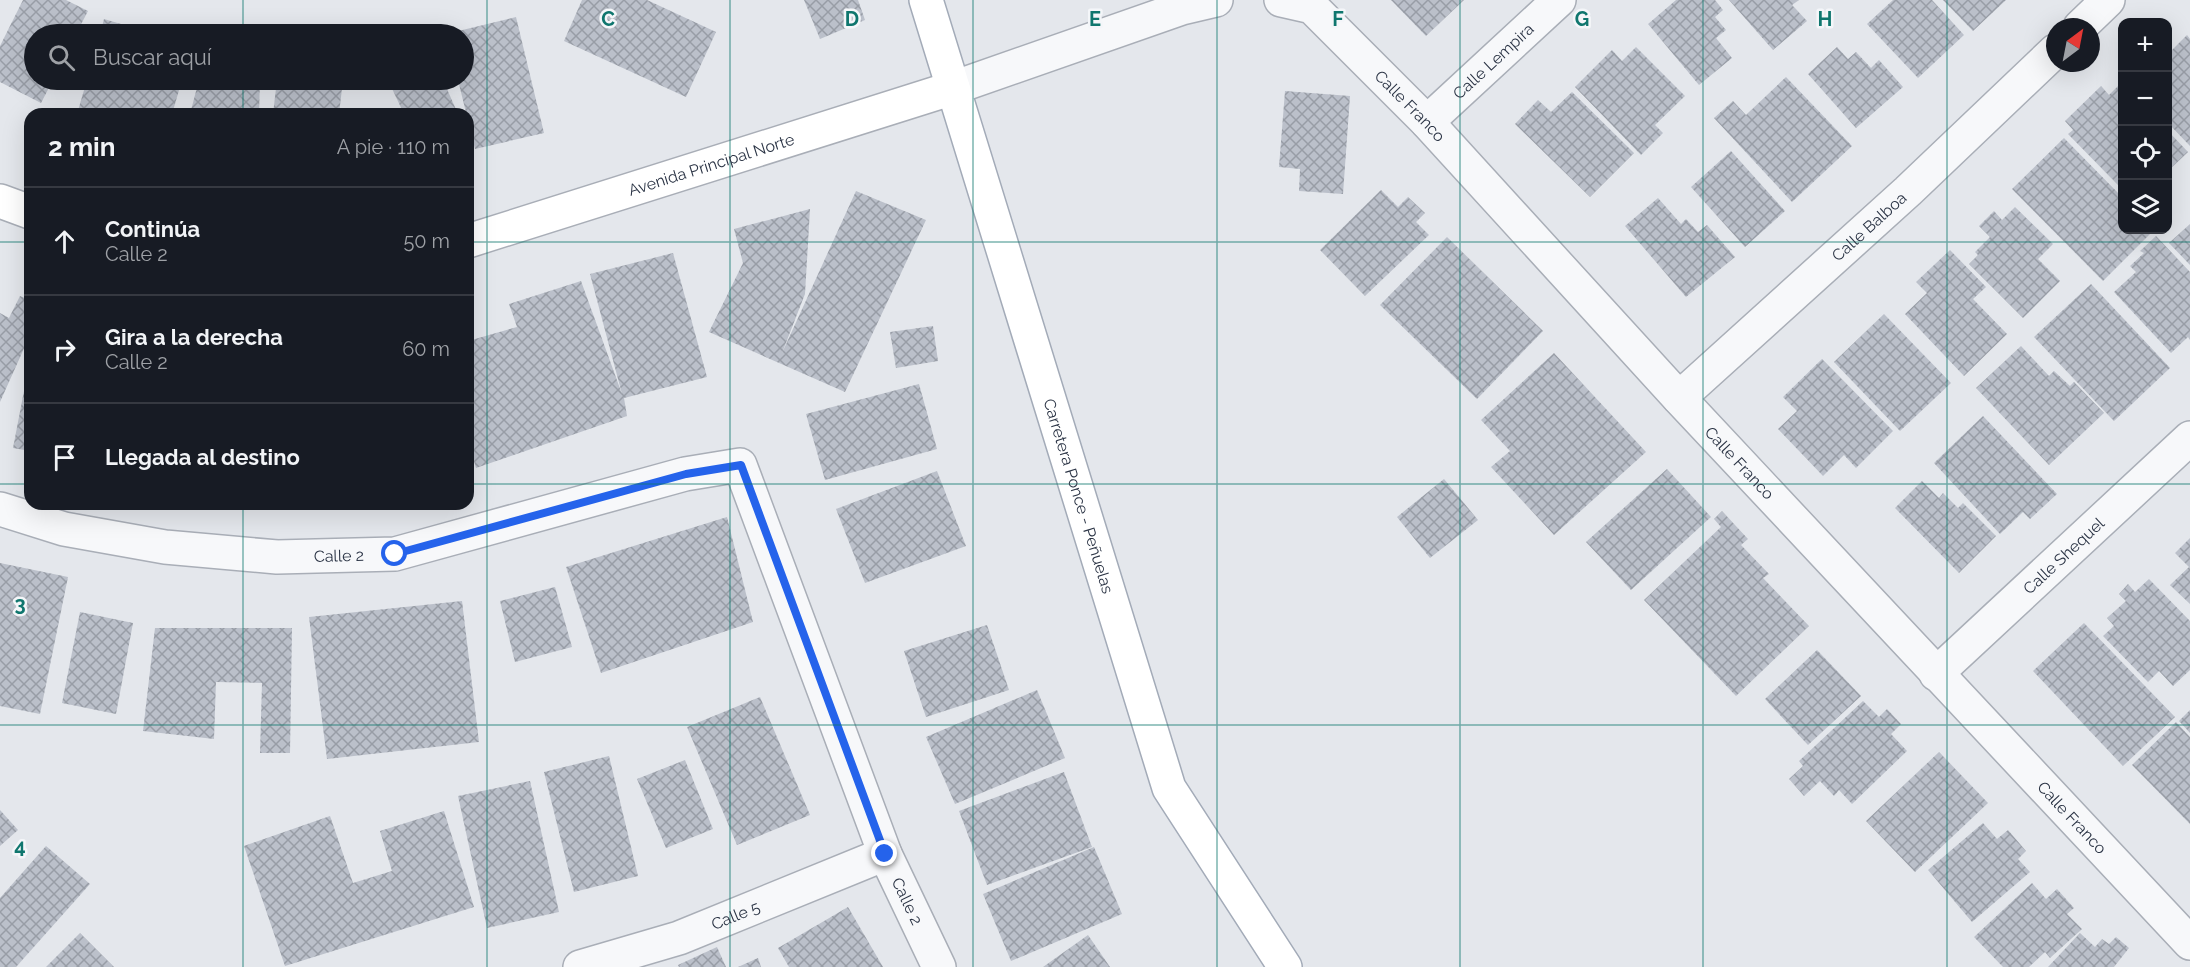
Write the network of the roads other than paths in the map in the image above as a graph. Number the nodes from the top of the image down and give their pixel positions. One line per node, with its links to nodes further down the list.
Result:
1 (926, 0): 9 (main road, Carretera Ponce - Peñuelas)
2 (1216, 0): 6 (street)
3 (1281, 0): 10 (street, Calle Franco)
4 (1559, 0): 10 (street, Calle Lempira)
5 (2108, 0): 7 (street)
6 (1181, 4): 9 (street)
7 (2089, 18)
8 (2046, 60): 14 (street, Calle Balboa)
9 (953, 88): 13 (main road, Avenida Principal Norte); 22 (main road, Carretera Ponce - Peñuelas)
10 (1427, 122): 14 (street, Calle Franco)
11 (0, 201): 12 (main road)
12 (24, 210)
13 (474, 239)
14 (1679, 398): 17 (street, Calle Franco)
15 (2190, 438): 17 (street, Calle Shequel)
16 (0, 509): 18 (street, Calle 2)
17 (1936, 674): 19 (street, Calle Franco)
18 (885, 854): 20 (street, Calle 5); 21 (street, Calle 2)
19 (2190, 942)
20 (580, 967)
21 (939, 967)
22 (1285, 967)

